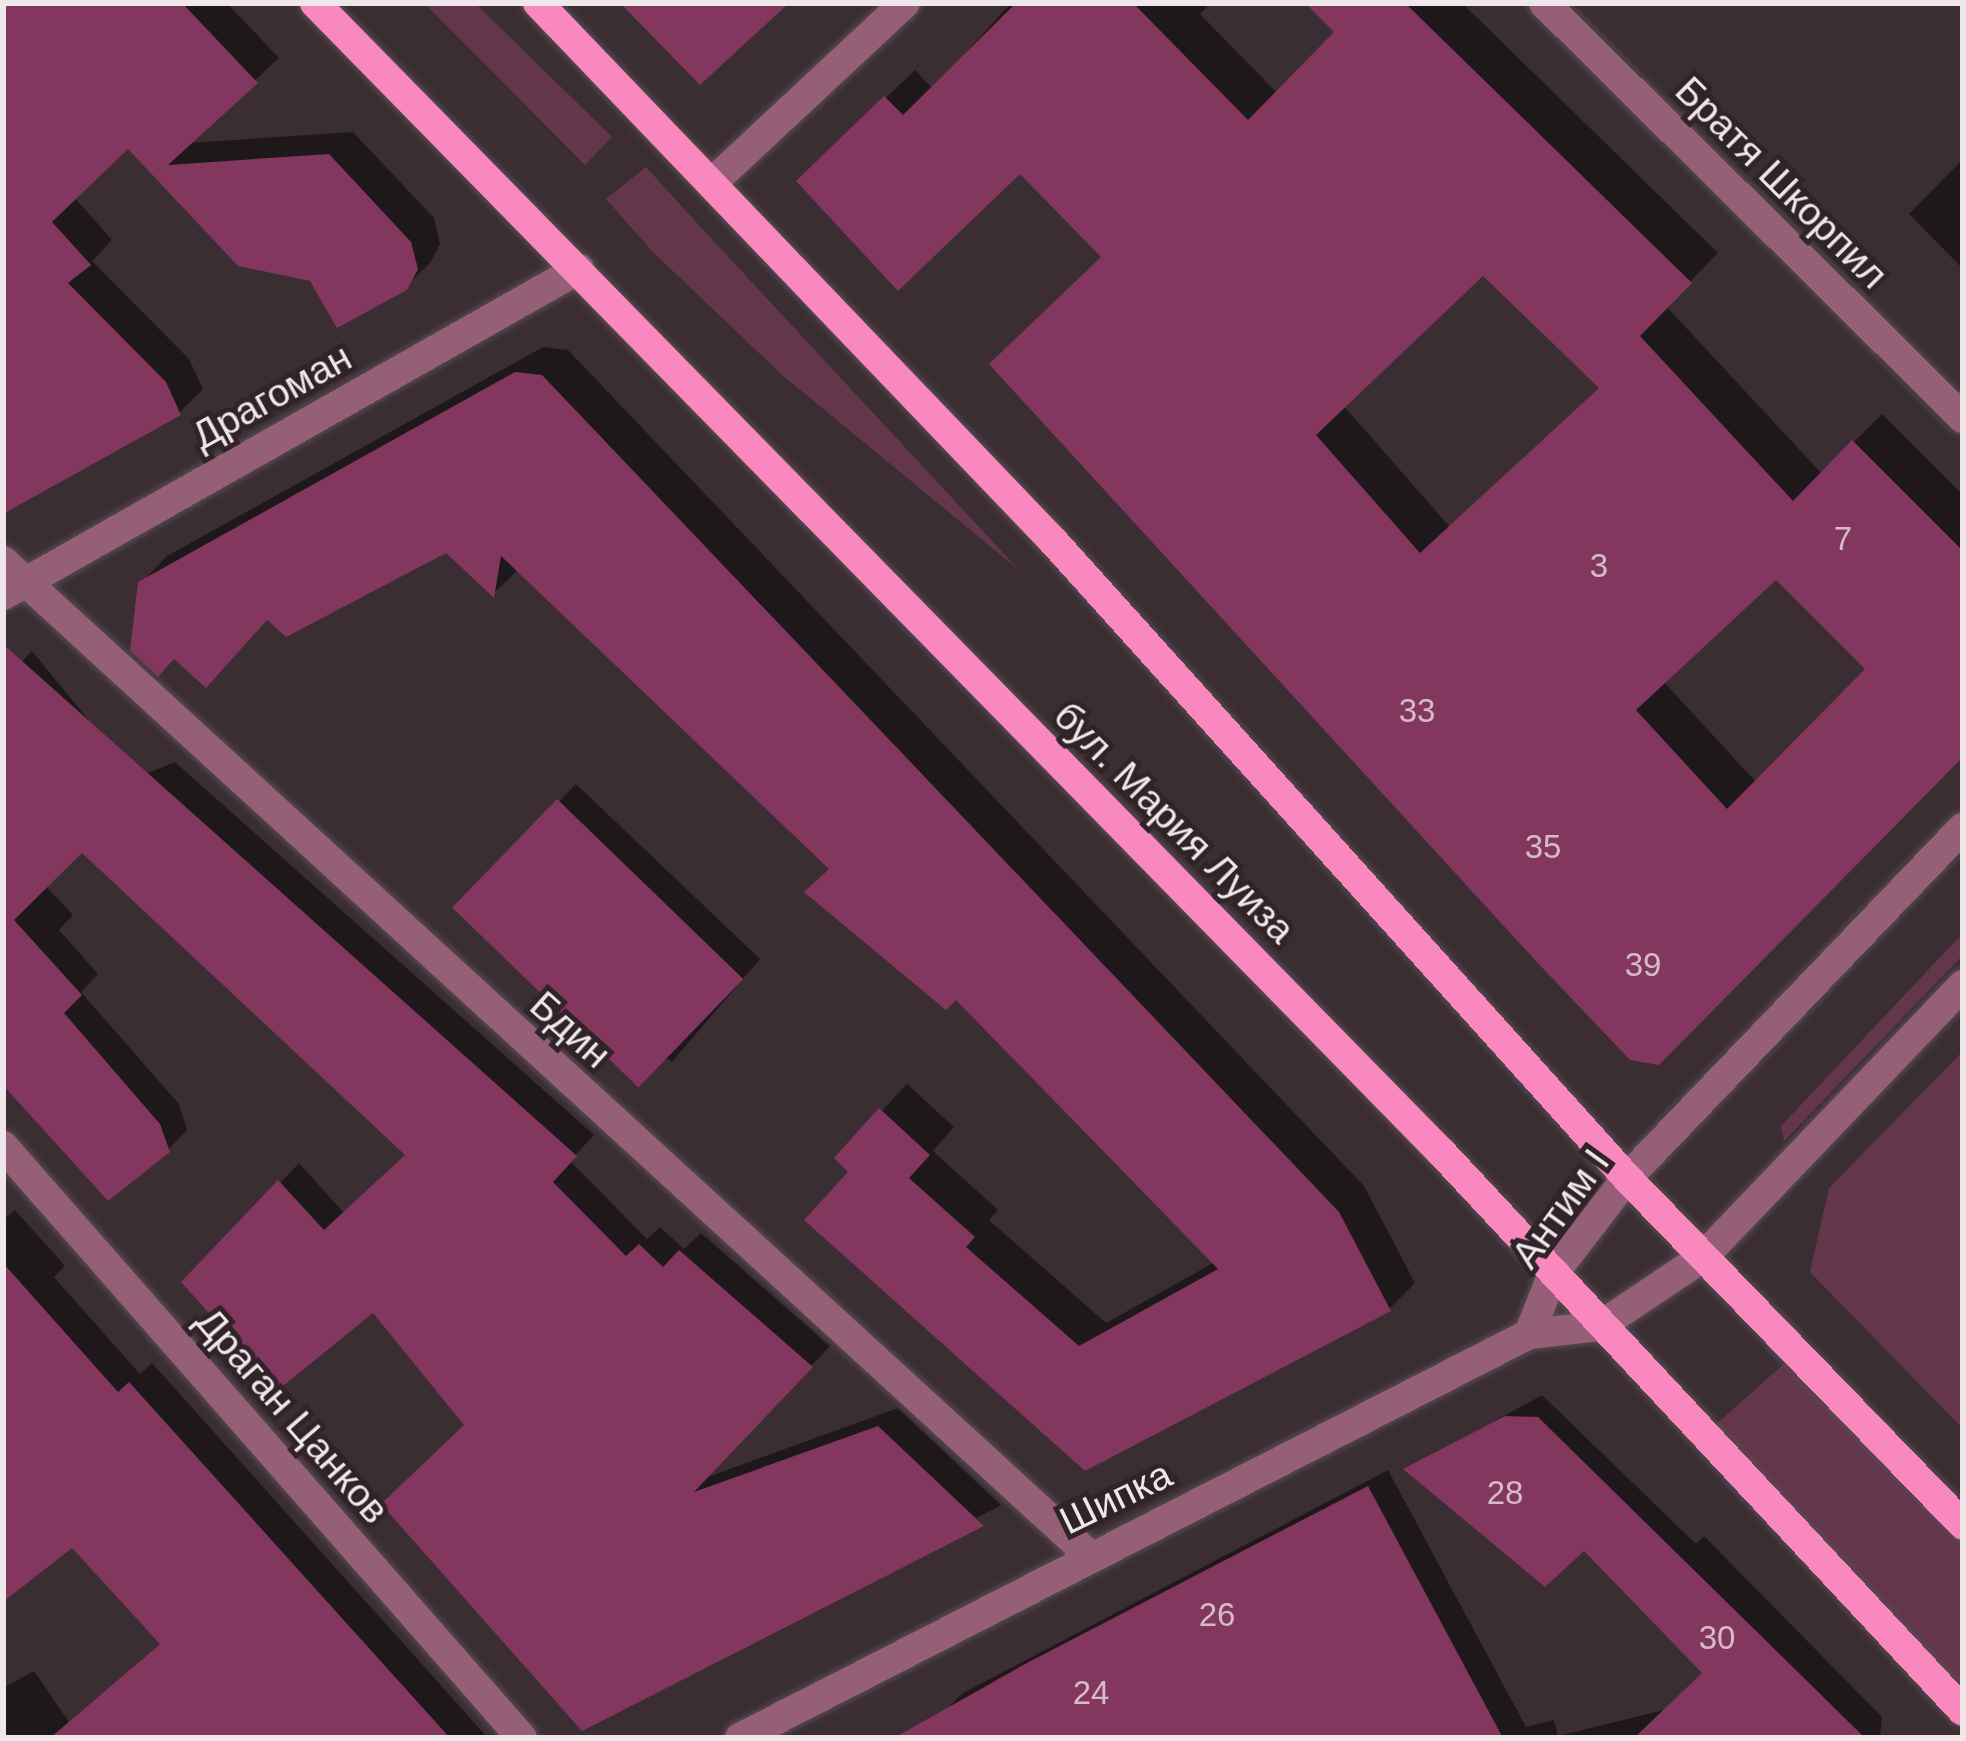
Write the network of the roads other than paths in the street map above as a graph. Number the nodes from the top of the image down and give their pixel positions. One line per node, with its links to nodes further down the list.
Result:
1 (315, 3): 6 (main road, бул. Мария Луиза)
2 (538, 3): 5 (main road)
3 (905, 3): 5 (street)
4 (1544, 3): 7 (street, Братя Шкорпил)
5 (714, 181): 12 (main road)
6 (579, 268): 8 (street, Драгоман); 14 (main road, бул. Мария Луиза)
7 (1963, 418)
8 (9, 580): 18 (street, Бдин)
9 (1963, 828): 12 (street, Антим I)
10 (1963, 985): 13 (street, Антим I)
11 (3, 1146): 20 (street, Драган Цанков)
12 (1628, 1178): 13 (main road); 14 (street, Антим I)
13 (1703, 1257): 15 (street, Антим I); 17 (main road)
14 (1553, 1274): 15 (main road, бул. Мария Луиза); 16 (street, Антим I)
15 (1600, 1326): 16 (street, Антим I); 19 (main road, бул. Мария Луиза)
16 (1529, 1334): 18 (street, Шипка)
17 (1963, 1525)
18 (1088, 1554): 21 (street, Шипка)
19 (1963, 1711)
20 (522, 1738)
21 (740, 1738)

